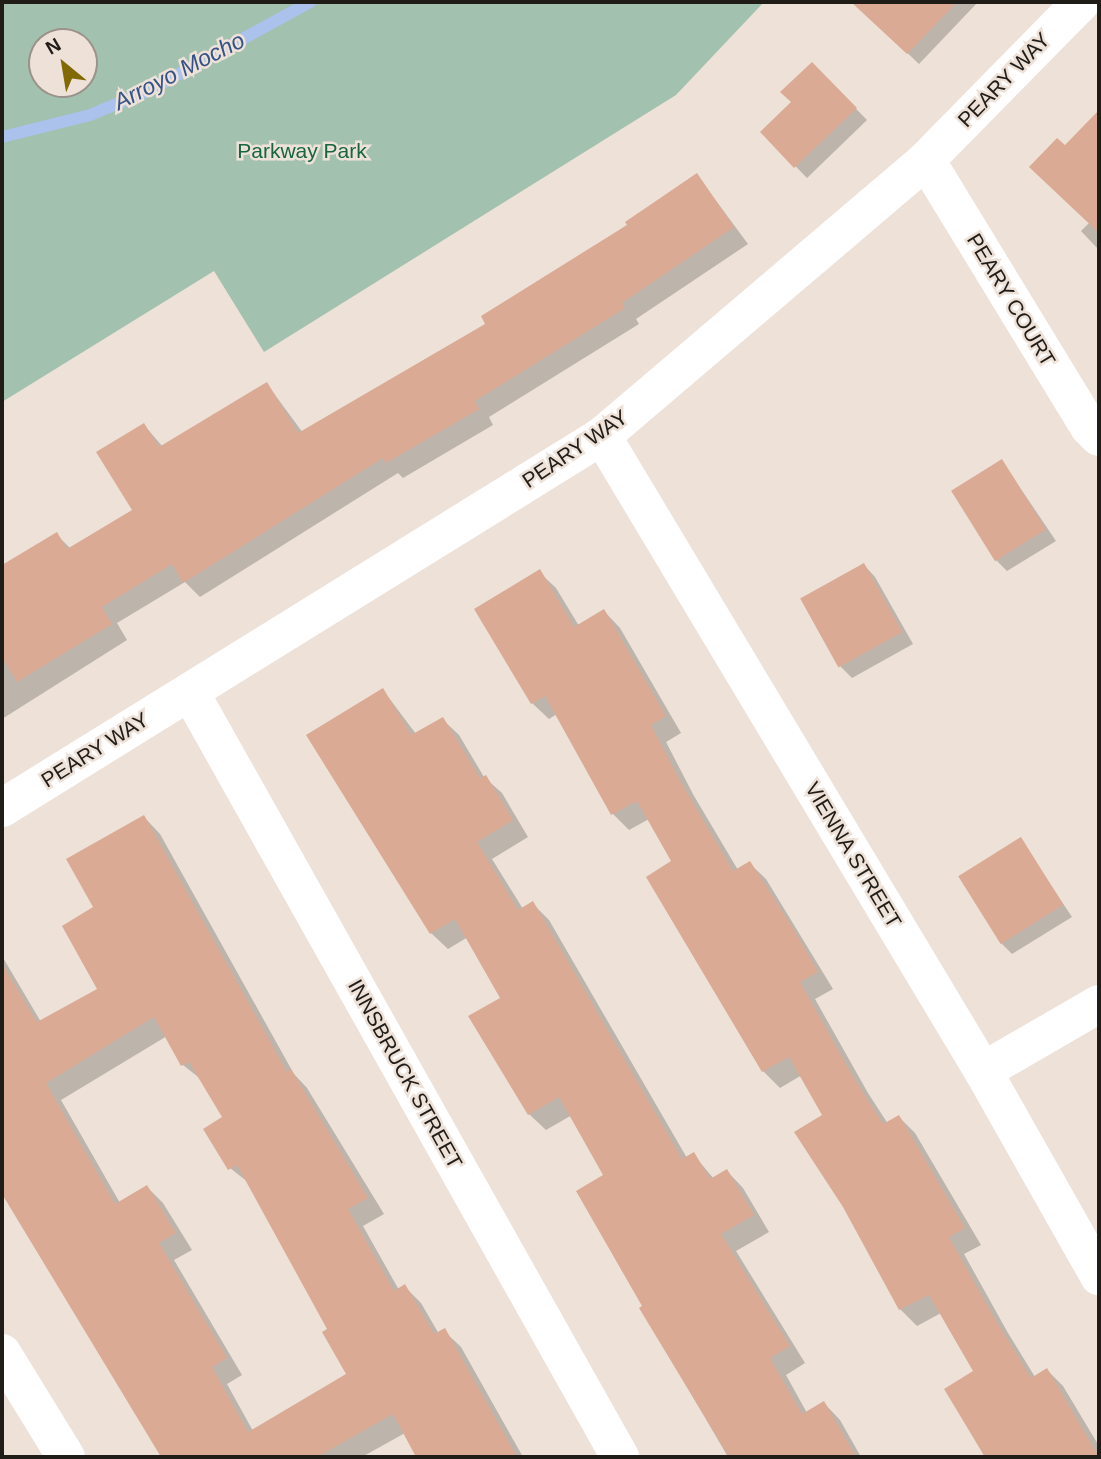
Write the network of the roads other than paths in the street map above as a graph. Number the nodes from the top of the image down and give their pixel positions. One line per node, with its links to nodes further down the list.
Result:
1 (1081, 2): 2 (street, PEARY WAY)
2 (926, 160): 3 (street, PEARY WAY); 4 (street, PEARY COURT)
3 (602, 436): 5 (street, PEARY WAY); 8 (street, VIENNA STREET)
4 (1099, 437)
5 (190, 692): 6 (street, PEARY WAY); 12 (street, INNSBRUCK STREET)
6 (2, 808)
7 (1099, 1004): 8 (street)
8 (983, 1071): 9 (street, VIENNA STREET)
9 (1099, 1276)
10 (2, 1353): 11 (street)
11 (66, 1457)
12 (620, 1457)

